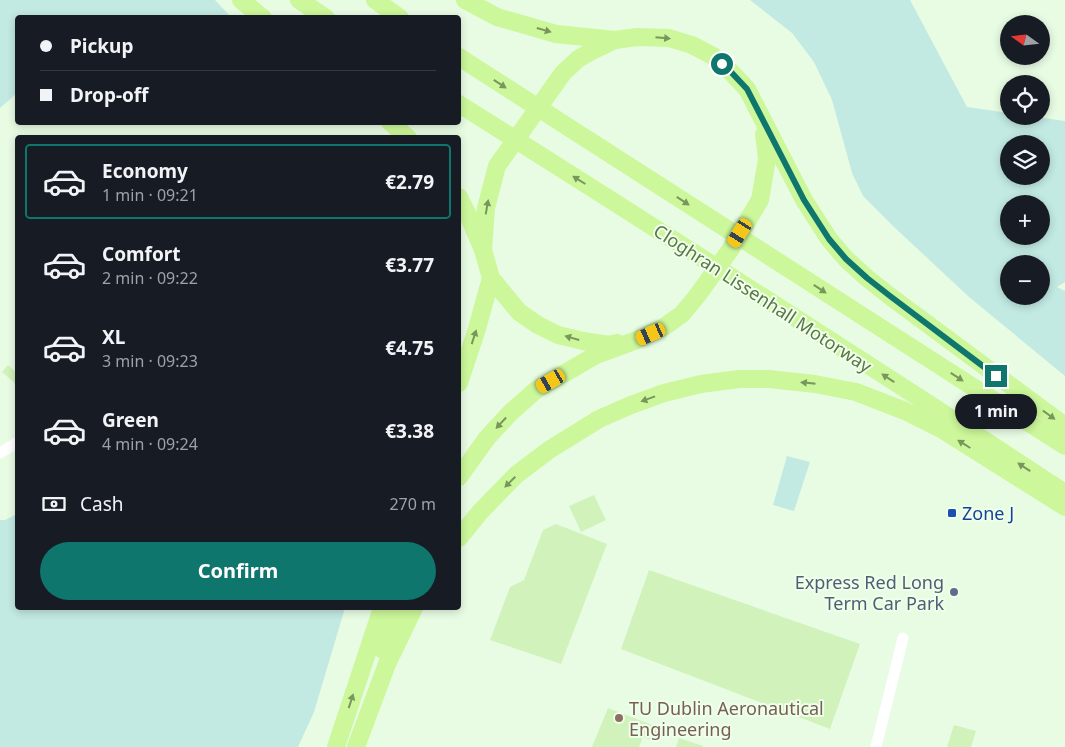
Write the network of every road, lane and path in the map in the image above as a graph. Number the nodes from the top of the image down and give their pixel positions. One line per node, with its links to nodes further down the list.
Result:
1 (241, 0): 5 (highway)
2 (300, 0): 6 (highway)
3 (375, 0): 7 (highway)
4 (465, 0): 8 (highway, one-way to 8)
5 (258, 15)
6 (322, 15)
7 (396, 15)
8 (614, 40): 11 (highway, one-way to 11); 15 (highway, one-way to 8)
9 (461, 58): 21 (highway, one-way to 21)
10 (461, 105): 24 (highway, Cloghran Lissenhall Motorway, one-way to 10)
11 (762, 121): 17 (highway); 19 (highway, one-way to 19)
12 (393, 125): 13 (highway)
13 (405, 135)
14 (461, 201): 15 (highway)
15 (483, 250): 16 (highway)
16 (491, 278): 17 (highway, one-way to 16); 18 (highway, one-way to 16)
17 (637, 340): 23 (highway, one-way to 23)
18 (461, 377)
19 (1065, 426)
20 (15, 444): 22 (street)
21 (1065, 446)
22 (0, 453)
23 (461, 473)
24 (1065, 494)
25 (1065, 507): 26 (highway, one-way to 26)
26 (461, 536)
27 (381, 610): 31 (highway, one-way to 27)
28 (397, 610): 32 (highway)
29 (413, 610): 33 (highway)
30 (903, 638): 34 (street)
31 (336, 747)
32 (350, 747)
33 (356, 747)
34 (876, 747)

